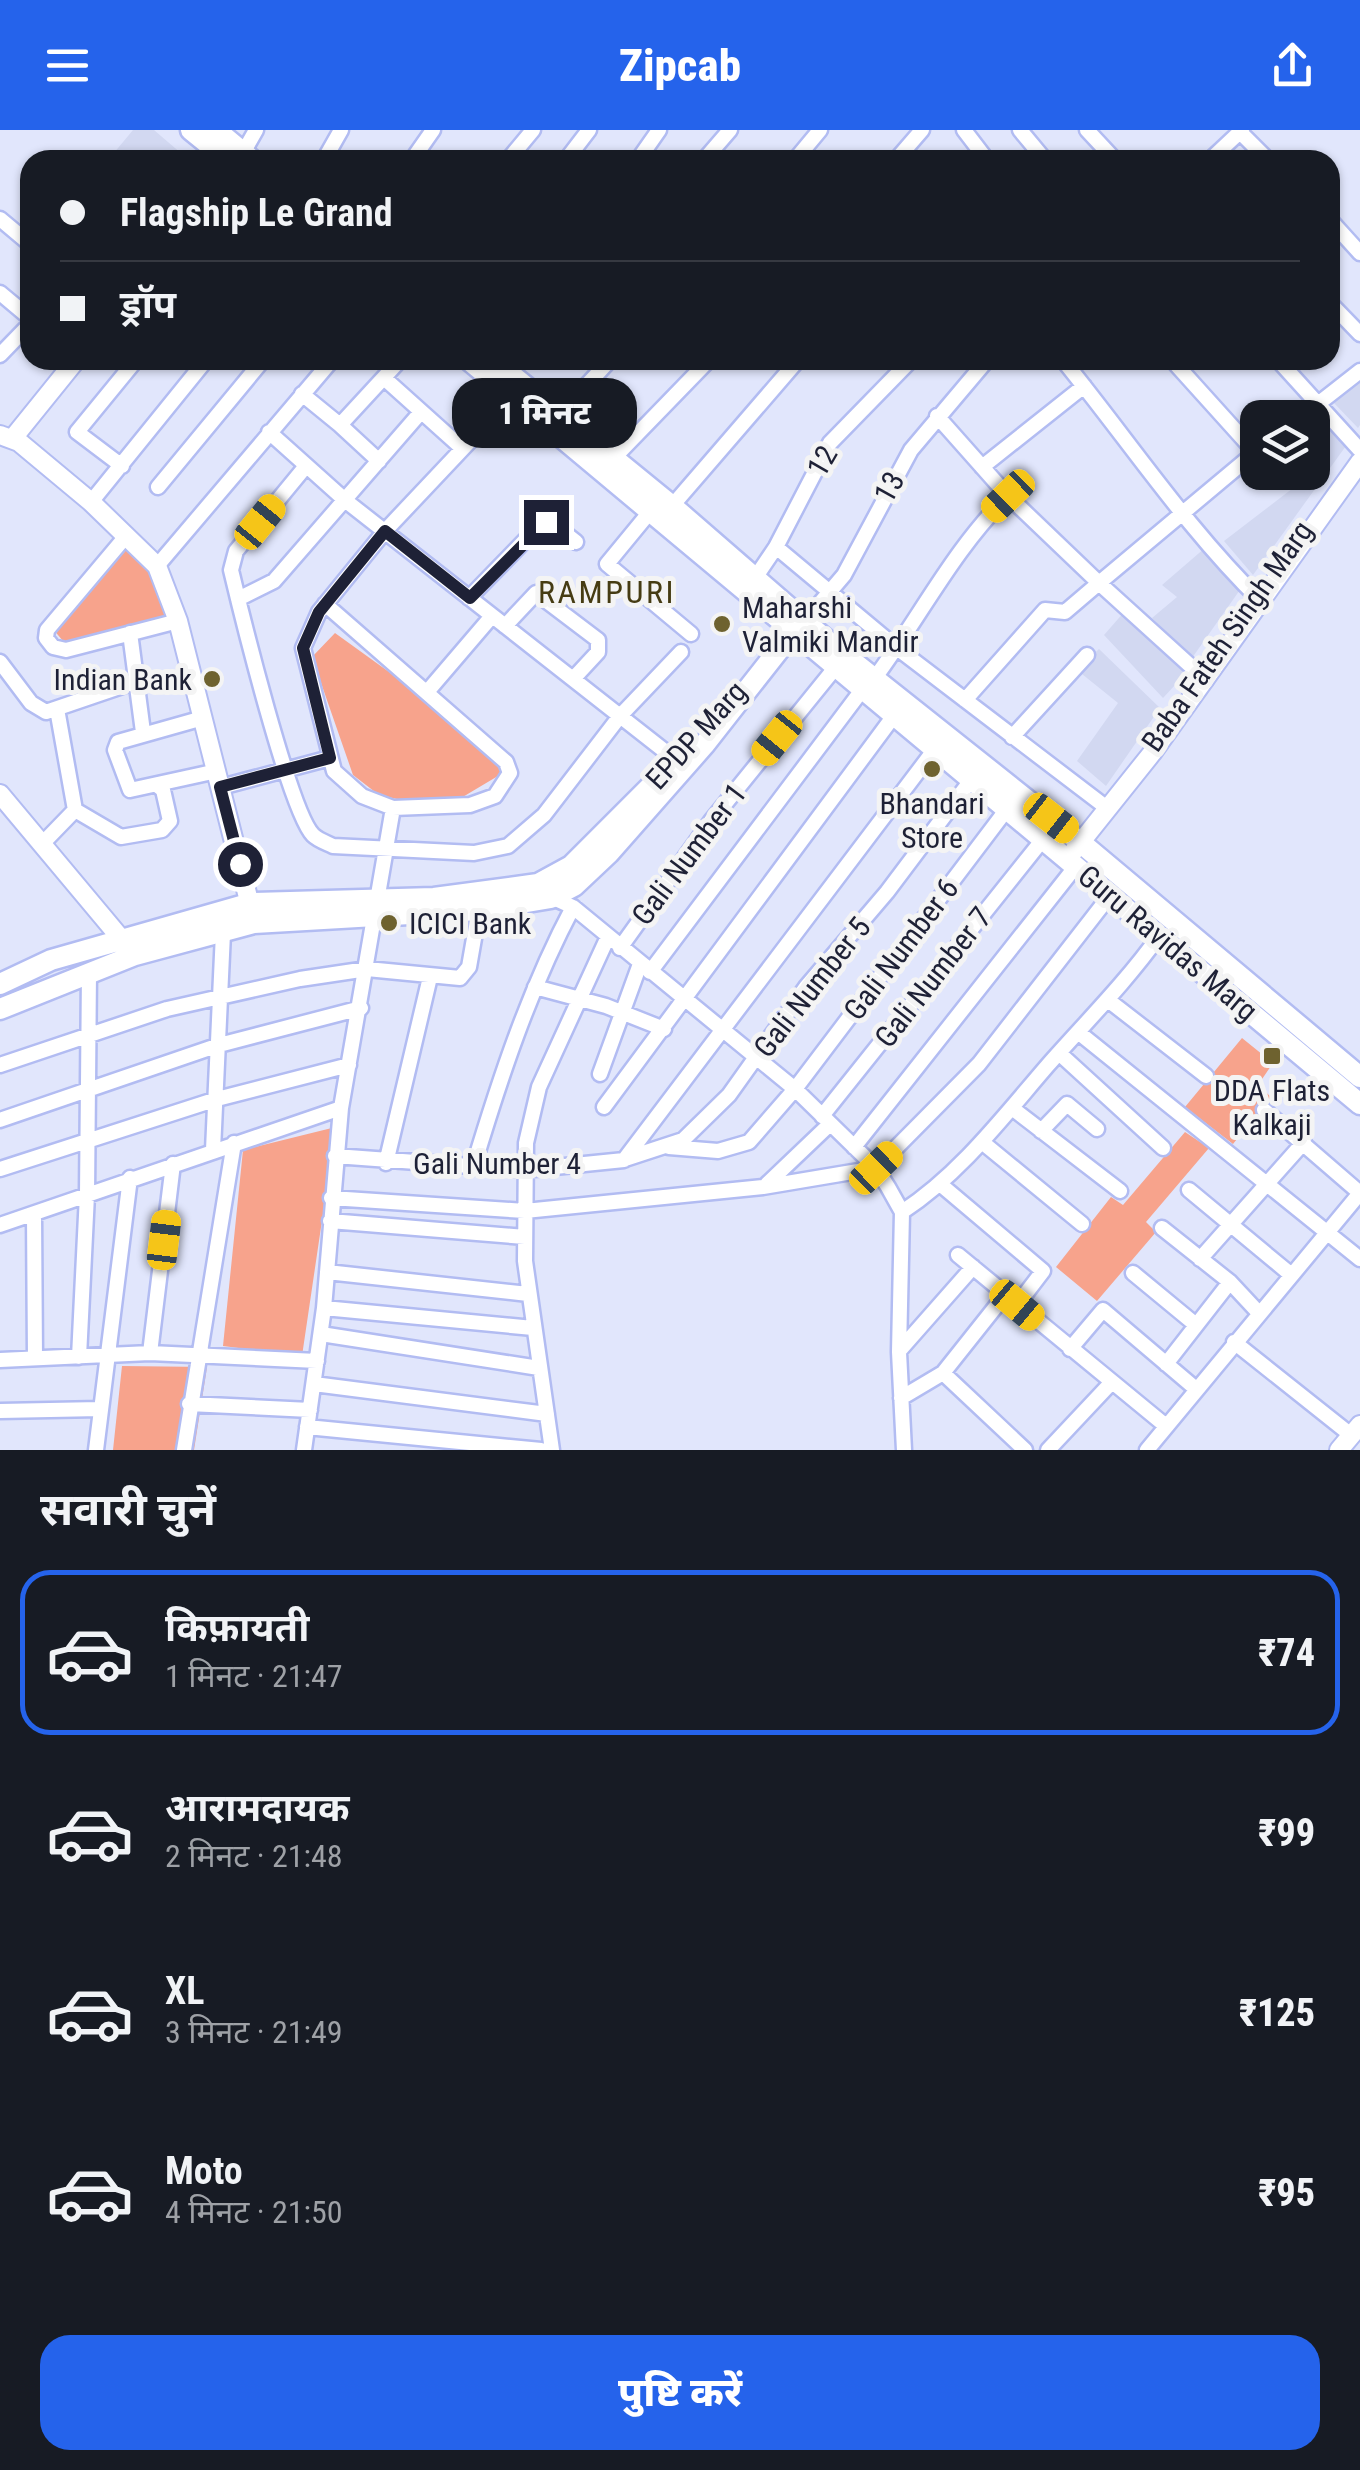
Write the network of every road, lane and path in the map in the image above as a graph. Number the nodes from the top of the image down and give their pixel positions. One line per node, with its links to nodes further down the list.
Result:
1 (191, 130): 12 (main road)
2 (216, 130): 13 (main road)
3 (532, 130): 14 (street)
4 (589, 130): 15 (street)
5 (730, 130): 16 (street)
6 (820, 130): 17 (street)
7 (922, 130): 18 (street)
8 (964, 130): 19 (street)
9 (1020, 130): 20 (street)
10 (1088, 130): 21 (street)
11 (1241, 131): 22 (street); 23 (street)
12 (226, 150)
13 (233, 150)
14 (516, 150)
15 (574, 150)
16 (713, 150)
17 (803, 150)
18 (905, 150)
19 (979, 150)
20 (1037, 150)
21 (1106, 150)
22 (1221, 150)
23 (1259, 150)
24 (0, 219): 26 (street)
25 (1340, 231): 27 (street)
26 (20, 236)
27 (1360, 253)
28 (0, 293): 29 (street)
29 (20, 312)
30 (1340, 314): 32 (street)
31 (20, 333): 33 (street)
32 (1360, 334)
33 (0, 356)
34 (67, 370): 64 (street)
35 (128, 370): 71 (street)
36 (198, 370): 71 (street)
37 (255, 370): 74 (street)
38 (323, 370): 54 (street)
39 (391, 370): 51 (street)
40 (484, 370): 53 (main road, Guru Ravidas Marg)
41 (508, 370): 53 (main road, Guru Ravidas Marg)
42 (601, 370): 58 (street)
43 (699, 370): 68 (street)
44 (789, 370): 78 (street)
45 (901, 370): 84 (street, 12)
46 (977, 370): 59 (street, 13)
47 (1071, 370): 52 (street)
48 (1181, 370): 63 (street)
49 (1287, 370): 55 (street)
50 (1360, 371): 56 (street)
51 (384, 378): 57 (street); 61 (street)
52 (1084, 386): 73 (street); 79 (street)
53 (517, 391): 58 (main road, Guru Ravidas Marg); 65 (street); 80 (main road, Guru Ravidas Marg)
54 (302, 394): 61 (street); 62 (street)
55 (1314, 400)
56 (1323, 400)
57 (421, 412): 65 (street); 67 (street)
58 (559, 415): 68 (main road, Guru Ravidas Marg)
59 (937, 416): 73 (street); 88 (street, 13)
60 (1330, 417): 66 (street)
61 (340, 425): 67 (street)
62 (269, 432): 72 (street); 85 (street)
63 (1240, 434)
64 (7, 437): 77 (street)
65 (462, 448): 81 (street)
66 (1360, 448): 90 (street, Baba Fateh Singh Marg)
67 (380, 460): 76 (street)
68 (612, 460): 78 (main road, Guru Ravidas Marg)
69 (1360, 462): 90 (street, Baba Fateh Singh Marg)
70 (1240, 464): 79 (street)
71 (122, 466): 77 (street)
72 (306, 466): 76 (street); 91 (street)
73 (982, 467): 75 (street)
74 (158, 487)
75 (1008, 496): 87 (street); 99 (street)
76 (346, 501): 81 (street); 91 (street)
77 (91, 502): 82 (street)
78 (672, 506): 86 (main road, Guru Ravidas Marg)
79 (1182, 510): 87 (street); 90 (street)
80 (649, 513): 96 (main road, Guru Ravidas Marg); 98 (street)
81 (385, 531): 89 (street); 92 (street)
82 (127, 535): 85 (street); 97 (street)
83 (576, 542): 89 (street)
84 (776, 547): 86 (street, 12); 88 (street)
85 (158, 566): 94 (street)
86 (754, 578): 96 (main road, Guru Ravidas Marg)
87 (1099, 584): 104 (street); 109 (street)
88 (832, 591): 96 (street, 13); 99 (street)
89 (470, 598): 93 (street)
90 (1258, 598): 104 (street, Baba Fateh Singh Marg)
91 (238, 599): 119 (street)
92 (325, 604): 108 (street); 117 (street)
93 (492, 616): 95 (street); 108 (street)
94 (178, 621): 97 (street); 113 (street)
95 (505, 626): 105 (street); 105 (street)
96 (798, 628): 103 (main road, Guru Ravidas Marg); 107 (main road, Guru Ravidas Marg); 118 (main road, EPDP Marg)
97 (130, 633): 106 (street)
98 (692, 634)
99 (897, 648): 107 (street); 109 (street)
100 (682, 652): 111 (street)
101 (1086, 655): 115 (street)
102 (0, 662): 110 (street)
103 (835, 668): 107 (main road, Guru Ravidas Marg); 141 (street, Gali Number 1)
104 (1202, 677): 125 (street, Baba Fateh Singh Marg)
105 (573, 679): 111 (street)
106 (137, 681): 110 (street); 114 (street)
107 (868, 684): 112 (main road, Guru Ravidas Marg); 131 (main road, Guru Ravidas Marg); 142 (street)
108 (427, 692): 124 (street)
109 (964, 700): 115 (street)
110 (57, 709): 127 (street)
111 (620, 716): 118 (street); 130 (street)
112 (893, 716): 116 (main road, Guru Ravidas Marg); 150 (street)
113 (203, 718): 114 (street); 120 (street)
114 (143, 732): 122 (street)
115 (1012, 737): 125 (street)
116 (935, 748): 121 (main road, Guru Ravidas Marg); 158 (street, Gali Number 4)
117 (330, 758): 119 (street); 124 (street)
118 (681, 763): 132 (main road, EPDP Marg)
119 (286, 769): 120 (street); 130 (street)
120 (218, 779): 122 (street); 137 (street)
121 (972, 779): 126 (main road, Guru Ravidas Marg); 161 (street, Gali Number 5)
122 (158, 786): 127 (street)
123 (0, 794): 129 (street)
124 (393, 808): 130 (street)
125 (1107, 808): 131 (street, Baba Fateh Singh Marg)
126 (1007, 809): 128 (main road, Guru Ravidas Marg); 168 (street, Gali Number 6)
127 (75, 810): 129 (street)
128 (1044, 838): 131 (main road, Guru Ravidas Marg); 176 (street, Gali Number 7)
129 (42, 844): 140 (street)
130 (389, 850): 134 (street)
131 (1075, 855): 133 (main road, Guru Ravidas Marg); 166 (main road, Guru Ravidas Marg); 184 (street)
132 (544, 891): 134 (main road, EPDP Marg); 135 (street); 136 (main road, EPDP Marg)
133 (1112, 894): 139 (main road, Guru Ravidas Marg); 192 (street)
134 (378, 906): 136 (main road, EPDP Marg); 137 (main road, EPDP Marg); 143 (street)
135 (574, 908): 141 (street); 147 (street)
136 (479, 910): 145 (street)
137 (252, 913): 138 (main road, EPDP Marg); 140 (main road, EPDP Marg)
138 (223, 933): 144 (main road, EPDP Marg); 148 (street)
139 (1160, 936): 151 (street); 170 (main road, Guru Ravidas Marg)
140 (123, 941): 146 (main road, EPDP Marg)
141 (613, 943): 142 (street); 149 (street, Gali Number 1)
142 (645, 968): 150 (street); 154 (street)
143 (367, 969): 145 (street); 148 (street); 152 (street)
144 (89, 972): 153 (main road, EPDP Marg); 157 (street)
145 (430, 976): 189 (street)
146 (0, 984)
147 (535, 987): 149 (street); 191 (street)
148 (221, 995): 157 (street); 159 (street)
149 (577, 998): 154 (street); 194 (street, Gali Number 1)
150 (684, 1000): 155 (street); 158 (street)
151 (1108, 1000): 156 (street); 165 (street)
152 (361, 1008): 159 (street); 163 (street)
153 (0, 1009)
154 (622, 1011): 155 (street); 164 (street)
155 (664, 1029): 171 (street)
156 (1078, 1032): 160 (street); 196 (street)
157 (88, 1034): 162 (street); 167 (street)
158 (720, 1034): 161 (street); 188 (street, Gali Number 4)
159 (220, 1045): 167 (street); 169 (street)
160 (1059, 1053): 173 (street); 185 (street)
161 (756, 1056): 168 (street); 183 (street, Gali Number 5)
162 (0, 1065)
163 (350, 1065): 169 (street); 172 (street)
164 (600, 1074)
165 (1206, 1076)
166 (1360, 1077)
167 (87, 1088): 175 (street); 179 (street)
168 (795, 1089): 176 (street); 183 (street, Gali Number 6)
169 (216, 1099): 179 (street); 186 (street)
170 (1360, 1104)
171 (604, 1107)
172 (341, 1108): 180 (street); 187 (street)
173 (1012, 1108): 178 (street); 181 (street)
174 (1264, 1110): 182 (street)
175 (0, 1120)
176 (826, 1121): 184 (street); 198 (street, Gali Number 7)
177 (1097, 1129): 178 (street)
178 (1042, 1131): 200 (street)
179 (87, 1139): 193 (street); 202 (street)
180 (234, 1142): 186 (street); 233 (street)
181 (982, 1142): 197 (street); 208 (street)
182 (1304, 1142): 196 (street); 201 (street)
183 (669, 1147): 188 (street, Gali Number 5)
184 (854, 1147): 192 (street)
185 (1163, 1148)
186 (213, 1150): 190 (street)
187 (335, 1156): 189 (street, Gali Number 4); 203 (street)
188 (624, 1160): 194 (street, Gali Number 4)
189 (386, 1162): 191 (street, Gali Number 4)
190 (173, 1164): 195 (street); 232 (street)
191 (473, 1168): 194 (street, Gali Number 4)
192 (876, 1168): 198 (street); 205 (street)
193 (0, 1169)
194 (525, 1170): 204 (street, Gali Number 1)
195 (130, 1178): 202 (street); 234 (street)
196 (1266, 1182): 209 (street); 212 (street)
197 (940, 1184): 205 (street); 223 (street)
198 (762, 1188): 204 (street)
199 (1189, 1190): 209 (street)
200 (1120, 1192)
201 (1360, 1193): 212 (street)
202 (87, 1195): 206 (street); 235 (street)
203 (331, 1198): 204 (street); 207 (street)
204 (526, 1211): 213 (street, Gali Number 1)
205 (902, 1212): 231 (street)
206 (34, 1214): 210 (street); 236 (street)
207 (330, 1221): 213 (street); 218 (street)
208 (1082, 1224)
209 (1232, 1224): 215 (street); 220 (street)
210 (0, 1226)
211 (1162, 1228): 215 (street)
212 (1328, 1232): 216 (street); 220 (street)
213 (526, 1237): 222 (street, Gali Number 1)
214 (958, 1255): 217 (street)
215 (1200, 1259): 221 (street)
216 (1360, 1259)
217 (973, 1267): 223 (street); 231 (street)
218 (327, 1272): 222 (street); 224 (street)
219 (1134, 1273): 226 (street)
220 (1290, 1273): 225 (street)
221 (1230, 1282): 225 (street); 226 (street)
222 (528, 1294): 227 (street, Gali Number 1)
223 (1011, 1300): 230 (street); 241 (street)
224 (324, 1308): 227 (street); 228 (street)
225 (1258, 1312): 229 (street)
226 (1196, 1325): 239 (street)
227 (533, 1328): 240 (street, Gali Number 1)
228 (321, 1334): 238 (street); 240 (street)
229 (1234, 1342): 244 (street); 253 (street)
230 (1070, 1348): 239 (street); 242 (street)
231 (898, 1352): 245 (street)
232 (150, 1353): 233 (street); 234 (street)
233 (197, 1355): 238 (street); 246 (street)
234 (105, 1356): 235 (street); 247 (street)
235 (79, 1357): 236 (street)
236 (35, 1358): 237 (street)
237 (0, 1360)
238 (317, 1362): 243 (street)
239 (1166, 1364): 244 (street)
240 (539, 1368): 250 (street, Gali Number 1)
241 (943, 1373): 245 (street); 260 (street)
242 (1110, 1383): 251 (street); 261 (street)
243 (314, 1384): 248 (street); 250 (street)
244 (1196, 1390): 251 (street)
245 (901, 1398): 259 (street)
246 (189, 1404): 248 (street); 255 (street)
247 (100, 1410): 249 (street); 254 (street)
248 (310, 1410): 252 (street)
249 (0, 1411)
250 (547, 1414): 258 (street, Gali Number 1)
251 (1166, 1426): 262 (street)
252 (307, 1427): 256 (street); 257 (street)
253 (1350, 1437)
254 (96, 1450)
255 (184, 1450)
256 (304, 1450)
257 (541, 1450)
258 (552, 1450)
259 (904, 1450)
260 (1026, 1450)
261 (1048, 1450)
262 (1147, 1450)

